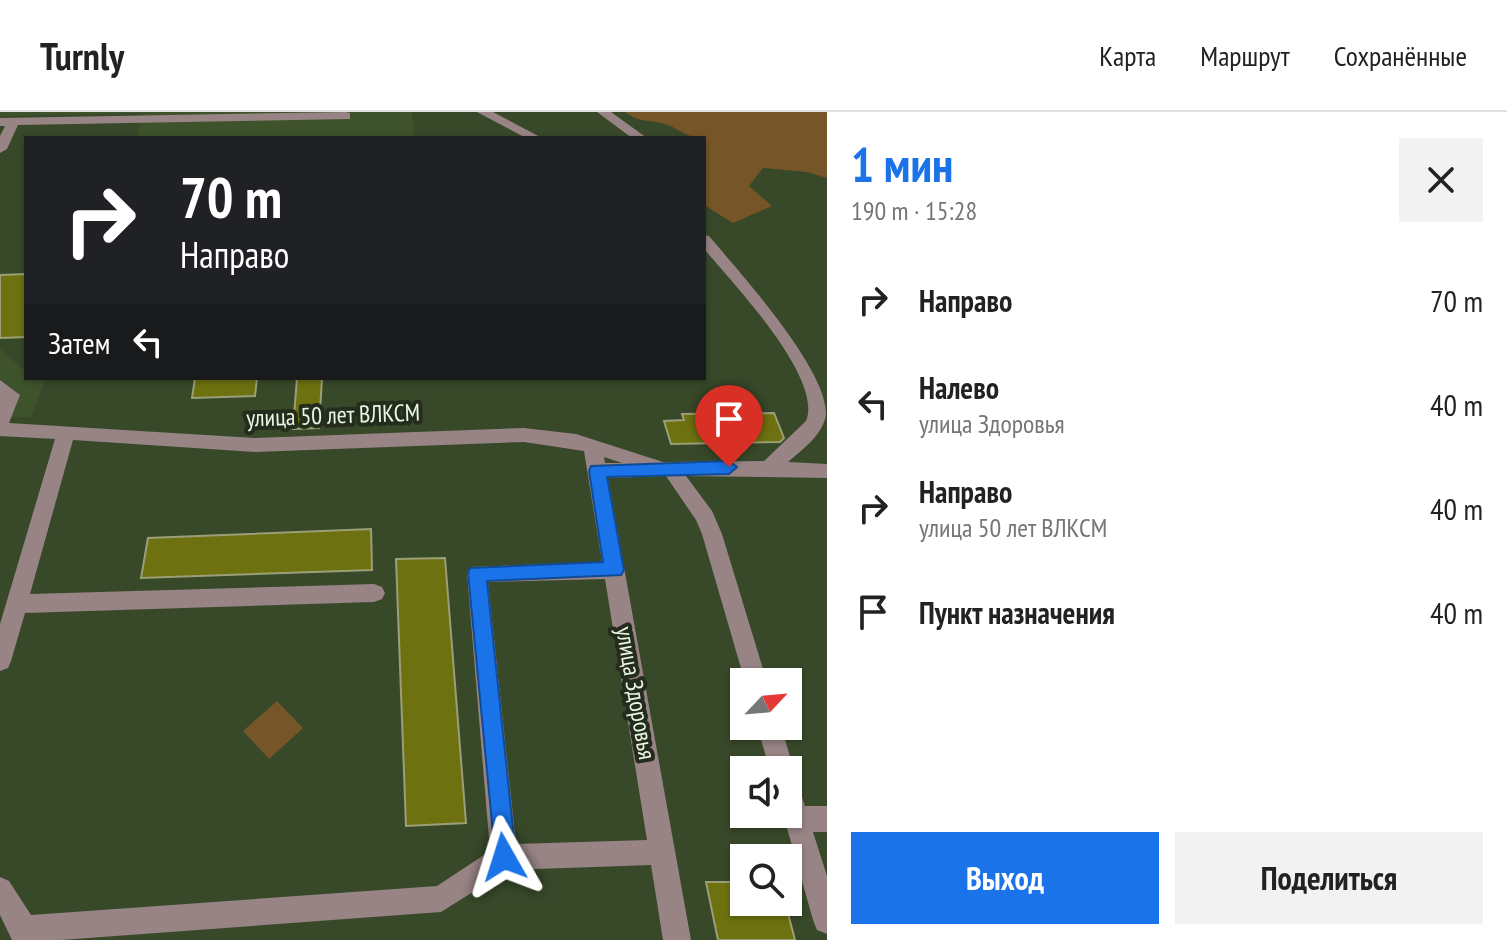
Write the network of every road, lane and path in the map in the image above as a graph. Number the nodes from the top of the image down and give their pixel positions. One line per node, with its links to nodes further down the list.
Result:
1 (483, 112): 5 (street)
2 (603, 112): 6 (street)
3 (346, 116): 4 (street)
4 (6, 122): 7 (street)
5 (532, 136)
6 (638, 136)
7 (0, 149)
8 (706, 242): 10 (street)
9 (706, 254): 10 (street)
10 (727, 269): 16 (street)
11 (0, 386): 12 (street)
12 (0, 427): 13 (street, улица 50 лет ВЛКСМ)
13 (67, 431): 14 (street, улица 50 лет ВЛКСМ); 21 (street)
14 (593, 447): 15 (street, улица 50 лет ВЛКСМ); 17 (street, улица Здоровья)
15 (668, 469): 16 (street, улица 50 лет ВЛКСМ); 17 (street, улица 50 лет ВЛКСМ); 23 (street)
16 (768, 469): 18 (street, улица 50 лет ВЛКСМ)
17 (597, 471): 19 (street, улица Здоровья)
18 (827, 471)
19 (614, 570): 27 (street, улица Здоровья); 28 (street)
20 (374, 593): 21 (street)
21 (17, 604): 22 (street)
22 (0, 661)
23 (752, 668)
24 (802, 819): 25 (street)
25 (827, 819)
26 (800, 828): 30 (street)
27 (663, 852): 28 (street); 32 (street, улица Здоровья)
28 (504, 857): 31 (street)
29 (0, 890): 31 (street)
30 (827, 920)
31 (25, 934)
32 (677, 940)

